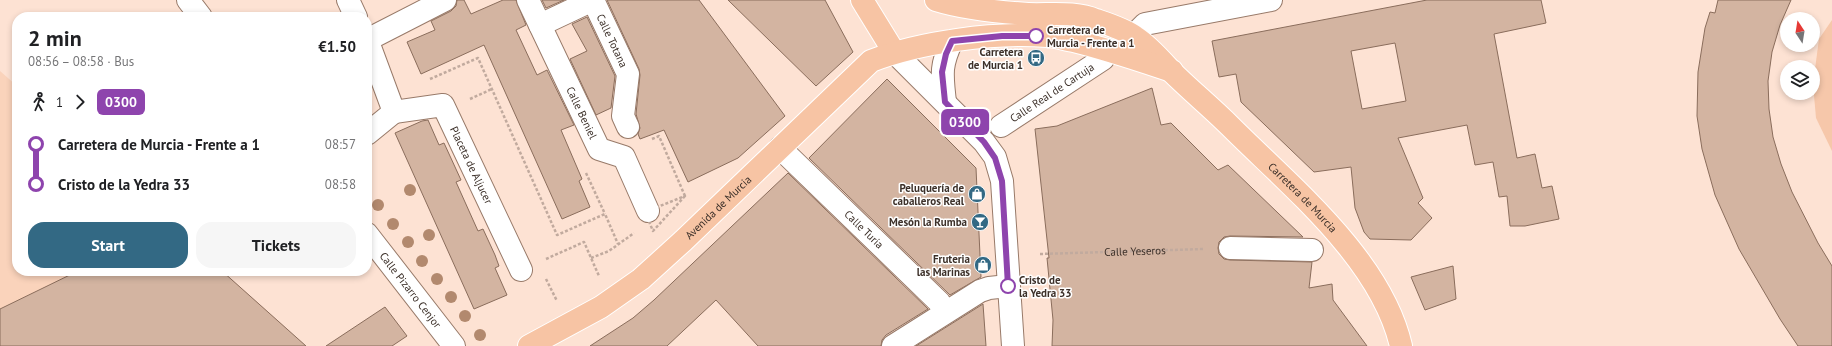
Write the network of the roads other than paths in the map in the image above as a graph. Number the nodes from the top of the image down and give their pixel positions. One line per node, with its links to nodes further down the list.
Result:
1 (188, 0): 9 (street)
2 (348, 0): 10 (street)
3 (444, 0): 14 (street)
4 (528, 0): 11 (street, Calle Beniel)
5 (593, 0): 11 (street, Calle Totana); 23 (street, Calle Totana)
6 (862, 0): 16 (main road)
7 (936, 0): 12 (main road, Carretera de Murcia)
8 (1271, 0): 12 (street)
9 (197, 12)
10 (354, 12)
11 (540, 25): 26 (street, Calle Beniel)
12 (1134, 35): 13 (main road, Carretera de Murcia); 19 (main road, Carretera de Murcia)
13 (1047, 36): 15 (main road, Carretera de Murcia); 19 (main road, Carretera de Murcia)
14 (372, 37)
15 (952, 41): 16 (main road, Carretera de Murcia); 20 (street)
16 (894, 52): 20 (street); 25 (main road, Avenida de Murcia)
17 (372, 53): 21 (street)
18 (1103, 59): 22 (street, Calle Real de Cartuja)
19 (1172, 72): 37 (main road, Carretera de Murcia)
20 (945, 102): 31 (street)
21 (394, 112): 24 (street); 30 (street, Placeta de Aljucer)
22 (1001, 126)
23 (628, 127)
24 (372, 130)
25 (780, 148): 32 (street, Calle Turia); 34 (main road, Avenida de Murcia)
26 (646, 220)
27 (372, 240): 33 (street, Calle Pizarro Cenjor)
28 (1230, 248): 29 (street)
29 (1312, 250)
30 (530, 266)
31 (1008, 286): 32 (street); 36 (street)
32 (945, 312): 35 (street)
33 (454, 346)
34 (529, 346)
35 (893, 346)
36 (1013, 346)
37 (1401, 346)

